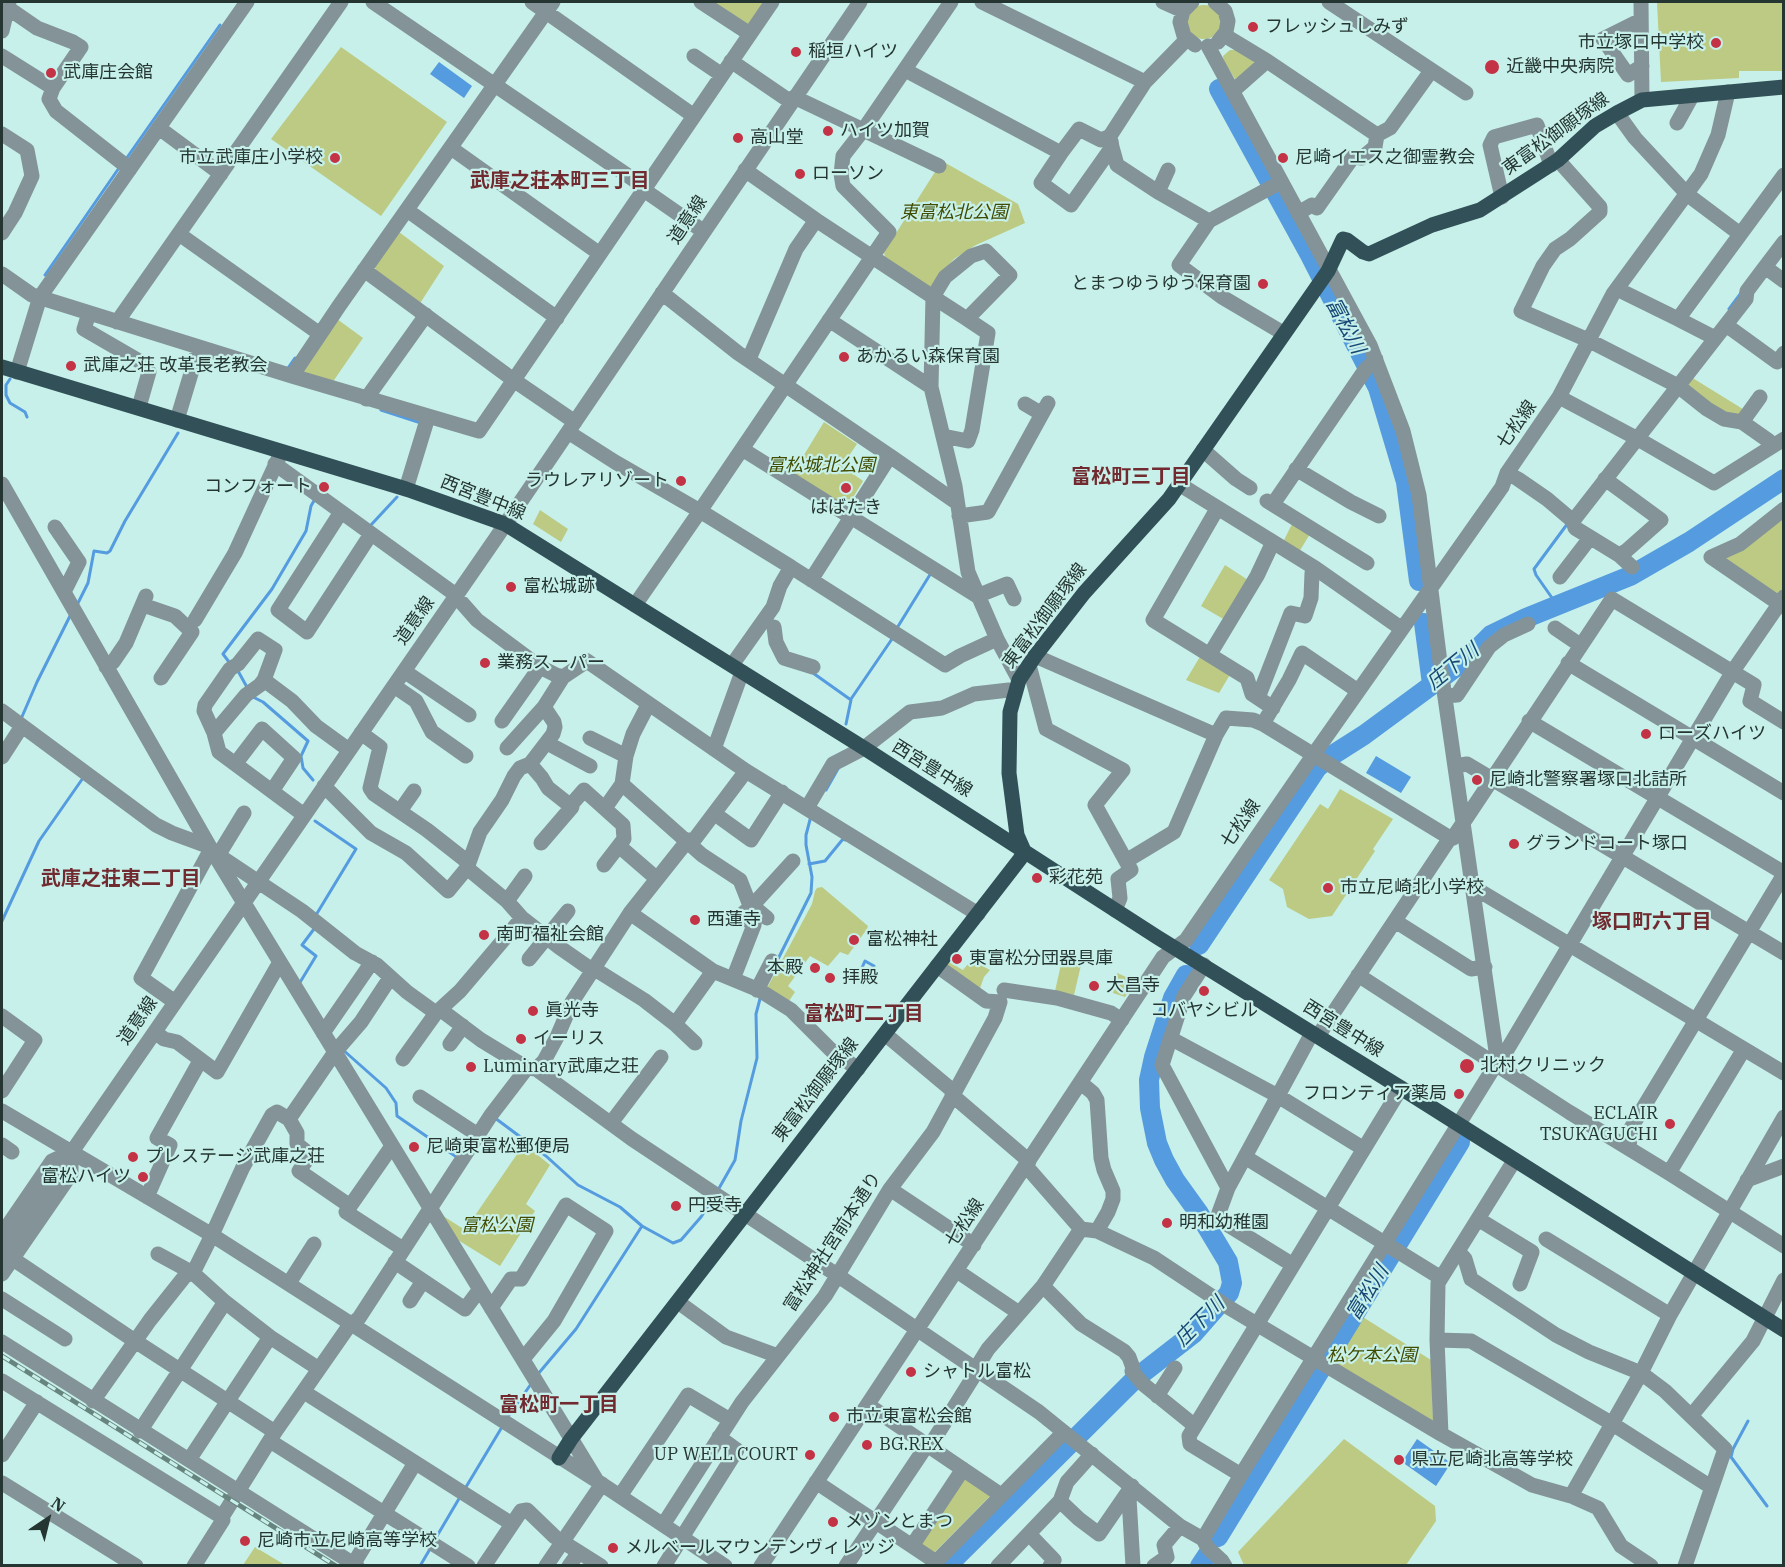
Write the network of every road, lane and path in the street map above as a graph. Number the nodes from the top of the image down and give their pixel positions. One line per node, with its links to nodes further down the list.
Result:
1 (341, 2): 56 (street)
2 (373, 2): 32 (street)
3 (532, 2): 16 (street)
4 (701, 2): 19 (street)
5 (772, 2): 19 (street)
6 (951, 2): 28 (street)
7 (982, 2): 31 (street)
8 (1163, 2): 15 (street)
9 (1217, 2): 20 (street)
10 (1329, 2): 29 (street)
11 (1641, 2): 17 (street)
12 (8, 5): 18 (street); 34 (street)
13 (238, 5): 44 (street)
14 (857, 5): 39 (street, 道意線)
15 (1187, 6): 21 (street)
16 (550, 7): 32 (street); 42 (street)
17 (1641, 20): 27 (street); 27 (street)
18 (2, 31)
19 (750, 34): 25 (street)
20 (1224, 35): 22 (street); 26 (street)
21 (1187, 39): 22 (street); 31 (street)
22 (1208, 46): 35 (street)
23 (2, 56): 34 (street)
24 (694, 56): 30 (street)
25 (731, 62): 30 (street); 39 (street)
26 (1267, 62): 35 (street); 47 (street)
27 (1642, 66): 40 (street)
28 (905, 70): 45 (street); 50 (street)
29 (1431, 70): 37 (street); 47 (street)
30 (722, 75): 42 (street)
31 (1145, 82): 48 (street)
32 (495, 86): 49 (street); 59 (street)
33 (1784, 87): 36 (main road, 東富松御願塚線)
34 (53, 88): 53 (street)
35 (1233, 91): 58 (street)
36 (1728, 92): 38 (main road, 東富松御願塚線); 61 (street, 七松線)
37 (1466, 93)
38 (1692, 96): 40 (main road, 東富松御願塚線); 43 (street)
39 (793, 99): 45 (street); 54 (street, 道意線)
40 (1642, 100): 41 (main road, 東富松御願塚線)
41 (1617, 112): 51 (main road, 東富松御願塚線); 61 (street)
42 (694, 116): 59 (street)
43 (1677, 123)
44 (159, 128): 53 (street); 56 (street)
45 (864, 129): 52 (street); 73 (street)
46 (2, 134): 68 (street)
47 (1377, 135): 64 (street)
48 (1111, 142): 50 (street); 50 (street); 60 (street)
49 (451, 148): 63 (street); 72 (street)
50 (1062, 153)
51 (1554, 162): 62 (main road, 東富松御願塚線); 62 (street); 94 (street)
52 (939, 166)
53 (130, 169): 81 (street)
54 (745, 170): 65 (street); 67 (street, 道意線)
55 (1168, 170): 60 (street)
56 (221, 174): 69 (street)
57 (1784, 175): 70 (street)
58 (1281, 182): 64 (street); 66 (street)
59 (645, 189): 67 (street); 72 (street)
60 (1158, 192): 66 (street)
61 (1688, 195): 70 (street); 79 (street, 七松線)
62 (1502, 197): 76 (main road, 東富松御願塚線)
63 (407, 210): 75 (street); 85 (street)
64 (1298, 213): 76 (street)
65 (816, 220): 73 (street); 97 (street)
66 (1209, 221): 92 (street)
67 (704, 231): 80 (street, 道意線)
68 (2, 233)
69 (179, 234): 89 (street); 91 (street)
70 (1740, 234): 87 (street)
71 (1784, 242): 74 (street)
72 (600, 254): 85 (street)
73 (872, 256): 82 (street); 88 (street)
74 (1765, 267): 78 (street); 90 (street)
75 (364, 270): 84 (street); 91 (street)
76 (1328, 271): 92 (main road, 東富松御願塚線); 98 (street)
77 (2, 274): 81 (street)
78 (1784, 282)
79 (1617, 289): 87 (street); 94 (street, 七松線)
80 (662, 293): 97 (street); 114 (street, 道意線)
81 (40, 297): 83 (street); 100 (street)
82 (933, 297): 86 (street); 86 (street); 105 (street)
83 (89, 313): 89 (street); 110 (street)
84 (426, 315): 102 (street); 108 (street)
85 (557, 318): 102 (street)
86 (967, 319): 115 (street)
87 (1678, 319): 93 (street)
88 (829, 320): 103 (street); 105 (street)
89 (117, 322): 95 (street)
90 (1726, 325): 93 (street); 96 (street)
91 (317, 331): 101 (street)
92 (1283, 333): 119 (main road, 東富松御願塚線)
93 (1715, 338): 104 (street)
94 (1588, 340): 104 (street); 106 (street, 七松線)
95 (199, 347): 101 (street); 112 (street)
96 (1784, 353)
97 (749, 358): 103 (street)
98 (1370, 365): 122 (street); 151 (street)
99 (2, 367): 100 (main road, 西宮豊中線)
100 (17, 372): 110 (main road, 西宮豊中線)
101 (292, 376): 108 (street)
102 (515, 381): 111 (street); 114 (street)
103 (785, 384): 118 (street); 120 (street)
104 (1678, 386): 113 (street); 116 (street)
105 (931, 387): 115 (street)
106 (1559, 397): 116 (street); 123 (street, 七松線)
107 (1760, 397): 113 (street)
108 (366, 399): 111 (street)
109 (1025, 404): 130 (street)
110 (138, 407): 112 (main road, 西宮豊中線)
111 (428, 417): 128 (street)
112 (177, 420): 121 (main road, 西宮豊中線)
113 (1742, 422): 117 (street)
114 (572, 427): 133 (street); 139 (street, 道意線)
115 (943, 436): 130 (street)
116 (1638, 439): 117 (street); 124 (street)
117 (1777, 443)
118 (742, 448): 133 (street); 137 (street)
119 (1203, 450): 126 (main road, 東富松御願塚線); 127 (street)
120 (890, 456): 130 (street); 137 (street)
121 (278, 458): 128 (main road, 西宮豊中線); 134 (street); 158 (street)
122 (1296, 469): 136 (street); 145 (street)
123 (1507, 473): 138 (street); 151 (street, 七松線)
124 (1605, 479): 138 (street); 144 (street)
125 (2, 484): 129 (street)
126 (1179, 484): 131 (street); 166 (main road, 東富松御願塚線)
127 (1250, 488)
128 (406, 489): 139 (main road, 西宮豊中線)
129 (10, 499): 135 (street); 152 (street)
130 (958, 509): 154 (street)
131 (1217, 509): 143 (street); 165 (street)
132 (1784, 509): 156 (street)
133 (700, 511): 146 (street); 157 (street)
134 (341, 512): 141 (street); 141 (street)
135 (2, 514)
136 (1380, 516)
137 (852, 517): 150 (street); 154 (street)
138 (1571, 520): 142 (street)
139 (505, 524): 153 (street, 道意線); 157 (main road, 西宮豊中線)
140 (55, 527): 152 (street)
141 (371, 534): 153 (street)
142 (1590, 538): 144 (street); 149 (street)
143 (1273, 542): 148 (street); 165 (street)
144 (1619, 555): 147 (street)
145 (1367, 563)
146 (791, 567): 150 (street); 171 (street)
147 (1632, 567)
148 (1315, 568): 162 (street); 181 (street)
149 (1560, 577)
150 (811, 580): 163 (street)
151 (1431, 589): 162 (street, 七松線); 180 (street)
152 (64, 592): 168 (street)
153 (456, 596): 169 (street); 172 (street, 道意線)
154 (977, 596): 155 (street); 163 (street)
155 (1014, 599)
156 (1782, 603): 173 (street)
157 (635, 605): 171 (main road, 西宮豊中線)
158 (195, 620)
159 (1528, 624): 180 (street)
160 (774, 627): 170 (street)
161 (1555, 628): 164 (street)
162 (1402, 629): 179 (street, 七松線)
163 (997, 639): 178 (street)
164 (1581, 645): 167 (street); 173 (street)
165 (1210, 654): 181 (street)
166 (1032, 661): 178 (main road, 東富松御願塚線); 194 (street); 234 (street)
167 (1568, 663): 188 (street); 196 (street)
168 (106, 667): 175 (street); 230 (street)
169 (540, 667): 174 (street); 187 (street)
170 (813, 667)
171 (737, 669): 199 (main road, 西宮豊中線); 200 (street)
172 (404, 671): 177 (street, 道意線); 186 (street)
173 (1733, 671): 189 (street); 196 (street)
174 (563, 676): 182 (street); 183 (street)
175 (161, 678)
176 (264, 680): 192 (street); 192 (street); 201 (street)
177 (394, 686): 193 (street, 道意線); 202 (street)
178 (1017, 686): 199 (street); 231 (main road, 東富松御願塚線)
179 (1358, 691): 184 (street); 205 (street, 七松線)
180 (1444, 694): 209 (street)
181 (1258, 698): 184 (street)
182 (648, 705): 200 (street); 203 (street)
183 (544, 706): 197 (street); 198 (street)
184 (1272, 708): 190 (street)
185 (2, 711): 191 (street)
186 (469, 715)
187 (502, 721)
188 (1529, 722): 211 (street); 218 (street)
189 (1784, 722)
190 (1263, 724): 194 (street); 205 (street)
191 (22, 726): 204 (street); 230 (street)
192 (214, 733): 206 (street)
193 (360, 734): 201 (street, 道意線); 222 (street)
194 (1216, 735): 234 (street)
195 (590, 738): 203 (street)
196 (1693, 738): 217 (street); 218 (street)
197 (547, 743): 207 (street); 208 (street)
198 (507, 748)
199 (864, 748): 221 (street); 231 (main road, 西宮豊中線)
200 (714, 749): 210 (street)
201 (349, 750): 213 (street, 道意線)
202 (466, 756)
203 (626, 756): 212 (street)
204 (2, 757)
205 (1322, 760): 226 (street); 255 (street, 七松線)
206 (236, 763): 214 (street); 214 (street)
207 (530, 764): 219 (street); 235 (street)
208 (590, 766)
209 (1455, 766): 211 (street); 226 (street)
210 (746, 771): 216 (street); 224 (street)
211 (1491, 778): 226 (street); 232 (street)
212 (622, 784): 220 (street); 227 (street)
213 (324, 786): 225 (street, 道意線); 235 (street)
214 (272, 791): 225 (street)
215 (414, 791): 222 (street)
216 (782, 792): 221 (street); 224 (street)
217 (1784, 793)
218 (1658, 797): 232 (street); 237 (street)
219 (570, 806): 220 (street); 228 (street)
220 (605, 808): 229 (street)
221 (811, 810): 248 (street)
222 (400, 811): 235 (street)
223 (244, 813): 230 (street)
224 (715, 814): 227 (street)
225 (304, 815): 240 (street, 道意線)
226 (1456, 831): 241 (street); 251 (street)
227 (688, 840): 239 (street); 244 (street)
228 (542, 843)
229 (619, 846): 236 (street); 239 (street)
230 (214, 851): 240 (street); 243 (street); 271 (street)
231 (1024, 851): 245 (main road, 西宮豊中線); 248 (main road, 東富松御願塚線)
232 (1622, 857): 252 (street); 254 (street)
233 (793, 861): 244 (street)
234 (1126, 861): 245 (street)
235 (468, 865): 242 (street)
236 (604, 865)
237 (1784, 873): 252 (street)
238 (525, 876): 242 (street)
239 (656, 878): 247 (street)
240 (259, 881): 243 (street, 道意線); 260 (street)
241 (1473, 887): 254 (street); 263 (street)
242 (507, 901): 249 (street)
243 (244, 902): 259 (street); 271 (street, 道意線)
244 (752, 906): 250 (street); 268 (street)
245 (1115, 910): 255 (main road, 西宮豊中線)
246 (568, 911): 253 (street)
247 (630, 913): 264 (street); 265 (street)
248 (978, 914): 262 (main road, 東富松御願塚線)
249 (522, 918): 253 (street); 272 (street)
250 (767, 918)
251 (1395, 921): 263 (street); 266 (street)
252 (1747, 932): 256 (street); 275 (street)
253 (548, 937): 257 (street); 264 (street)
254 (1569, 945): 275 (street); 289 (street)
255 (1176, 948): 261 (main road, 西宮豊中線); 274 (street, 七松線)
256 (1784, 954)
257 (529, 959)
258 (772, 961): 269 (street)
259 (280, 962): 279 (street); 288 (street)
260 (372, 962): 267 (street); 279 (street)
261 (1204, 965): 281 (main road, 西宮豊中線); 282 (street)
262 (938, 966): 270 (street); 280 (main road, 東富松御願塚線)
263 (1478, 968): 289 (street)
264 (593, 969): 276 (street); 291 (street)
265 (714, 971): 268 (street); 276 (street)
266 (1358, 975): 281 (street); 289 (street)
267 (390, 978): 272 (street); 286 (street)
268 (733, 979): 269 (street)
269 (760, 991): 292 (street)
270 (1002, 996): 274 (street); 297 (street, 富松神社宮前本通り)
271 (175, 1002): 278 (street, 道意線)
272 (438, 1011): 277 (street); 287 (street)
273 (2, 1016): 296 (street)
274 (1122, 1020): 294 (street, 七松線)
275 (1695, 1021): 285 (street); 307 (street)
276 (675, 1024): 283 (street)
277 (463, 1026): 284 (street); 291 (street)
278 (155, 1032): 288 (street); 309 (street, 道意線)
279 (323, 1033): 286 (street)
280 (885, 1034): 292 (main road, 東富松御願塚線); 297 (street)
281 (1315, 1034): 295 (main road, 西宮豊中線); 298 (street)
282 (1170, 1038): 298 (street); 316 (street)
283 (695, 1043)
284 (450, 1044)
285 (1744, 1049): 293 (street); 314 (street)
286 (335, 1052): 302 (street); 306 (street)
287 (403, 1059)
288 (200, 1061): 318 (street)
289 (1497, 1061): 304 (street); 307 (street)
290 (660, 1065): 303 (street)
291 (531, 1069): 303 (street); 305 (street)
292 (858, 1069): 323 (main road, 東富松御願塚線)
293 (1784, 1073)
294 (1081, 1083): 312 (street, 七松線); 327 (street)
295 (1401, 1088): 304 (main road, 西宮豊中線); 308 (street)
296 (2, 1091)
297 (952, 1093): 312 (street); 317 (street, 富松神社宮前本通り)
298 (1278, 1096): 308 (street); 310 (street)
299 (420, 1097): 305 (street)
300 (3, 1115): 309 (street)
301 (1784, 1118): 315 (street)
302 (289, 1119): 319 (street); 328 (street)
303 (611, 1123): 323 (street)
304 (1458, 1124): 311 (main road, 西宮豊中線); 333 (street)
305 (477, 1135): 320 (street)
306 (392, 1146): 319 (street); 320 (street)
307 (1629, 1148): 314 (street)
308 (1364, 1149): 321 (street)
309 (71, 1152): 318 (street); 325 (street); 337 (street)
310 (1245, 1157): 316 (street); 321 (street)
311 (1514, 1161): 324 (street); 342 (main road, 西宮豊中線)
312 (1028, 1163): 326 (street); 331 (street, 七松線)
313 (1784, 1166): 315 (street)
314 (1669, 1173): 322 (street)
315 (1747, 1179): 322 (street)
316 (1228, 1188): 338 (street)
317 (890, 1189): 331 (street); 343 (street, 富松神社宮前本通り)
318 (147, 1197): 328 (street)
319 (350, 1206): 336 (street)
320 (430, 1208): 336 (street); 350 (street)
321 (1329, 1209): 333 (street); 338 (street)
322 (1729, 1212): 332 (street); 342 (street)
323 (745, 1215): 343 (street); 354 (main road, 東富松御願塚線)
324 (1478, 1219): 334 (street); 348 (street)
325 (5, 1223)
326 (1081, 1229): 327 (street); 349 (street)
327 (1097, 1231): 360 (street)
328 (212, 1235): 340 (street); 347 (street)
329 (1546, 1239): 357 (street)
330 (314, 1244): 347 (street)
331 (974, 1245): 339 (street, 七松線)
332 (1784, 1246)
333 (1390, 1247): 344 (street); 370 (street)
334 (1458, 1251): 344 (street); 375 (street)
335 (158, 1254): 340 (street)
336 (399, 1255): 346 (street); 359 (street)
337 (7, 1256): 341 (street); 366 (street)
338 (1293, 1265): 360 (street)
339 (957, 1271): 356 (street); 362 (street, 七松線)
340 (192, 1273): 353 (street); 366 (street)
341 (2, 1274)
342 (1694, 1274): 357 (street); 358 (main road, 西宮豊中線)
343 (837, 1275): 362 (street); 368 (street, 富松神社宮前本通り)
344 (1441, 1278): 365 (street)
345 (1784, 1280): 358 (street)
346 (423, 1281): 350 (street); 352 (street)
347 (289, 1283): 359 (street)
348 (1520, 1284)
349 (1043, 1286): 356 (street); 378 (street)
350 (480, 1289): 355 (street)
351 (2, 1299): 364 (street)
352 (410, 1301)
353 (225, 1302): 363 (street); 373 (street)
354 (678, 1302): 368 (street); 392 (main road, 東富松御願塚線)
355 (491, 1308): 369 (street); 369 (street)
356 (1019, 1313): 374 (street)
357 (1670, 1315): 375 (street)
358 (1765, 1318): 361 (main road, 西宮豊中線); 383 (street)
359 (352, 1323): 372 (street); 396 (street)
360 (1257, 1324): 370 (street); 386 (street)
361 (1784, 1330)
362 (917, 1331): 374 (street); 382 (street, 七松線)
363 (270, 1336): 372 (street); 380 (street)
364 (64, 1339)
365 (1437, 1340): 385 (street); 388 (street)
366 (135, 1341): 373 (street); 379 (street)
367 (2, 1342): 379 (street)
368 (778, 1356): 384 (street, 富松神社宮前本通り)
369 (523, 1359): 392 (street)
370 (1320, 1362): 388 (street); 400 (street)
371 (1174, 1368): 378 (street)
372 (319, 1369): 377 (street)
373 (181, 1370): 380 (street); 387 (street)
374 (976, 1370): 389 (street); 393 (street)
375 (1641, 1372): 383 (street); 385 (street)
376 (2, 1381): 381 (street)
377 (304, 1392): 390 (street); 398 (street)
378 (1157, 1396): 386 (street)
379 (93, 1401): 387 (street)
380 (228, 1401): 390 (street); 397 (street)
381 (37, 1402): 395 (street); 412 (street)
382 (868, 1405): 393 (street); 401 (street, 七松線)
383 (1691, 1416): 405 (street)
384 (730, 1420): 391 (street, 富松神社宮前本通り); 408 (street)
385 (1611, 1423): 405 (street); 409 (street)
386 (1195, 1426): 400 (street)
387 (140, 1431): 397 (street)
388 (1441, 1434): 409 (street)
389 (1069, 1436): 394 (street); 407 (street)
390 (273, 1437): 406 (street); 411 (street)
391 (719, 1437): 415 (street, 富松神社宮前本通り); 418 (street)
392 (571, 1439): 396 (main road, 東富松御願塚線); 403 (street)
393 (927, 1446): 399 (street); 413 (street)
394 (1092, 1454): 404 (street); 410 (street)
395 (2, 1455)
396 (559, 1458): 403 (street)
397 (189, 1460): 406 (street)
398 (415, 1463): 411 (street); 414 (street)
399 (963, 1469): 407 (street); 421 (street)
400 (1241, 1475): 419 (street)
401 (816, 1482): 413 (street); 435 (street, 七松線)
402 (2, 1483): 427 (street)
403 (599, 1483): 408 (street); 420 (street)
404 (1132, 1486): 410 (street); 416 (street); 423 (street)
405 (1711, 1487): 442 (street)
406 (238, 1491): 412 (street); 424 (street)
407 (1001, 1495): 425 (street)
408 (620, 1496): 415 (street)
409 (1571, 1496): 441 (street)
410 (1060, 1501): 417 (street)
411 (386, 1513): 424 (street); 429 (street)
412 (222, 1517): 428 (street)
413 (876, 1522): 421 (street); 436 (street)
414 (512, 1524): 420 (street); 430 (street)
415 (663, 1525): 418 (street)
416 (1180, 1526): 419 (street); 439 (street)
417 (1029, 1534): 437 (street); 438 (street)
418 (682, 1538): 433 (street); 434 (street)
419 (1203, 1539): 440 (street)
420 (562, 1542): 422 (street); 431 (street)
421 (912, 1546): 425 (street)
422 (579, 1552): 426 (street); 432 (street)
423 (1129, 1562)
424 (356, 1564)
425 (934, 1564)
426 (599, 1565)
427 (136, 1566)
428 (194, 1566)
429 (468, 1566)
430 (484, 1566)
431 (546, 1566)
432 (569, 1566)
433 (664, 1566)
434 (725, 1566)
435 (761, 1566)
436 (846, 1566)
437 (998, 1566)
438 (1050, 1566)
439 (1154, 1566)
440 (1225, 1566)
441 (1651, 1566)
442 (1685, 1566)

